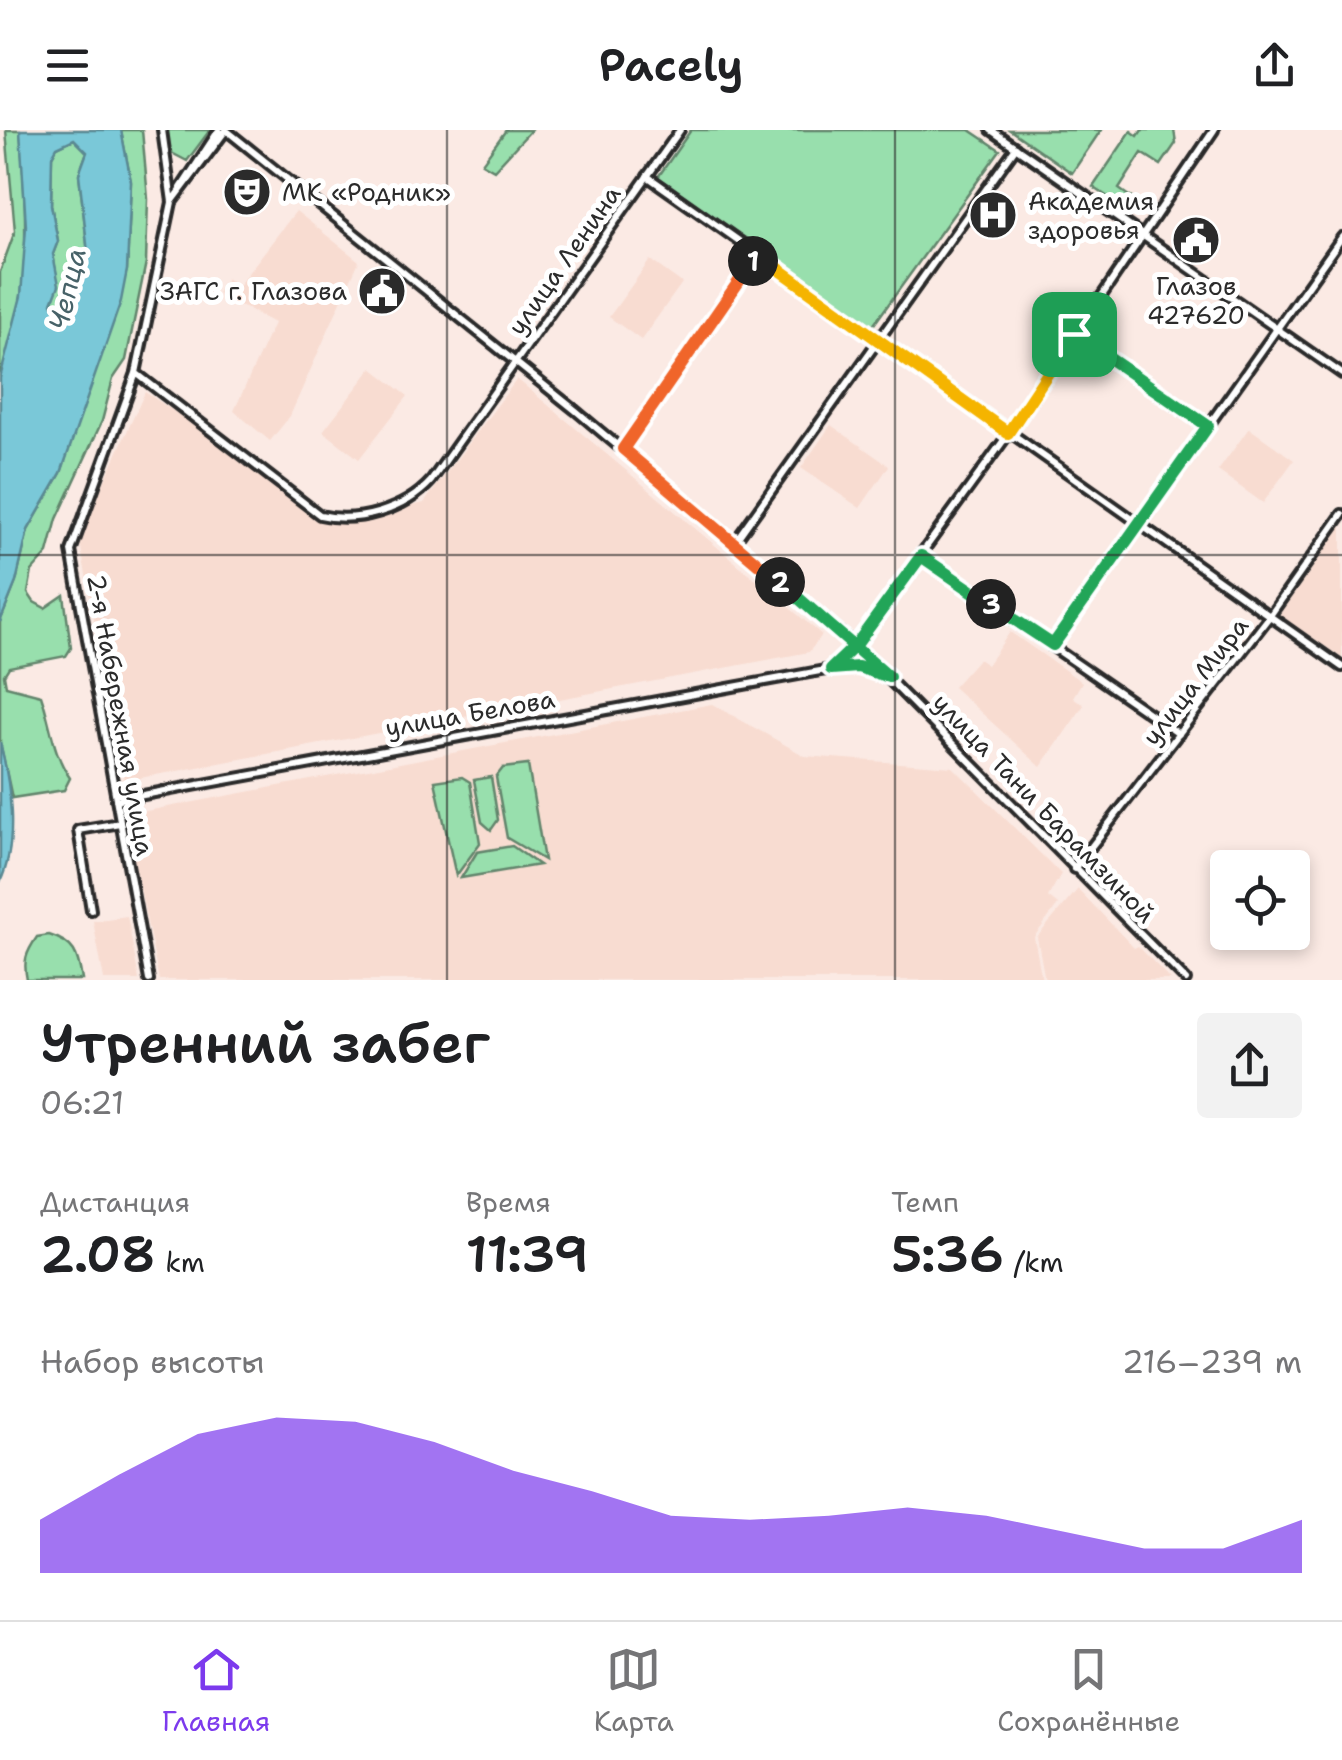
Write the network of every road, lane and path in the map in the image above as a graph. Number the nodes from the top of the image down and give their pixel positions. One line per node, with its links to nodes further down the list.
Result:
1 (162, 130): 8 (street)
2 (680, 130): 7 (street, улица Ленина)
3 (990, 130): 6 (street)
4 (1214, 130): 9 (street)
5 (223, 132): 8 (street); 15 (street, улица Тани Барамзиной)
6 (1016, 147): 9 (street); 14 (street)
7 (647, 176): 11 (street); 15 (street, улица Ленина)
8 (175, 201): 16 (street, 2-я Набережная улица)
9 (1144, 234): 12 (street); 13 (street)
10 (1342, 237): 12 (street)
11 (758, 254): 14 (street); 20 (street)
12 (1278, 329): 17 (street); 18 (street)
13 (1074, 334): 18 (street); 19 (street)
14 (878, 340): 19 (street); 23 (street)
15 (516, 364): 16 (street, улица Ленина); 20 (street, улица Тани Барамзиной)
16 (136, 372): 32 (street, 2-я Набережная улица)
17 (1342, 374)
18 (1208, 426): 22 (street)
19 (1008, 433): 22 (street); 24 (street)
20 (623, 449): 23 (street, улица Тани Барамзиной)
21 (1342, 514): 25 (street, улица Мира)
22 (1138, 524): 25 (street); 27 (street)
23 (734, 543): 26 (street, улица Тани Барамзиной)
24 (921, 556): 26 (street); 27 (street)
25 (1269, 617): 28 (street); 31 (street, улица Мира)
26 (856, 645): 29 (street); 30 (street, улица Тани Барамзиной)
27 (1053, 645): 31 (street)
28 (1342, 667)
29 (831, 669): 30 (street, улица Белова); 32 (street, улица Белова)
30 (889, 677): 34 (street, улица Тани Барамзиной)
31 (1179, 734): 34 (street, улица Мира)
32 (116, 800): 33 (street, 2-я Набережная улица)
33 (120, 823): 35 (street); 36 (street, 2-я Набережная улица)
34 (1074, 869): 37 (street, улица Тани Барамзиной)
35 (91, 910)
36 (149, 980)
37 (1186, 980)

